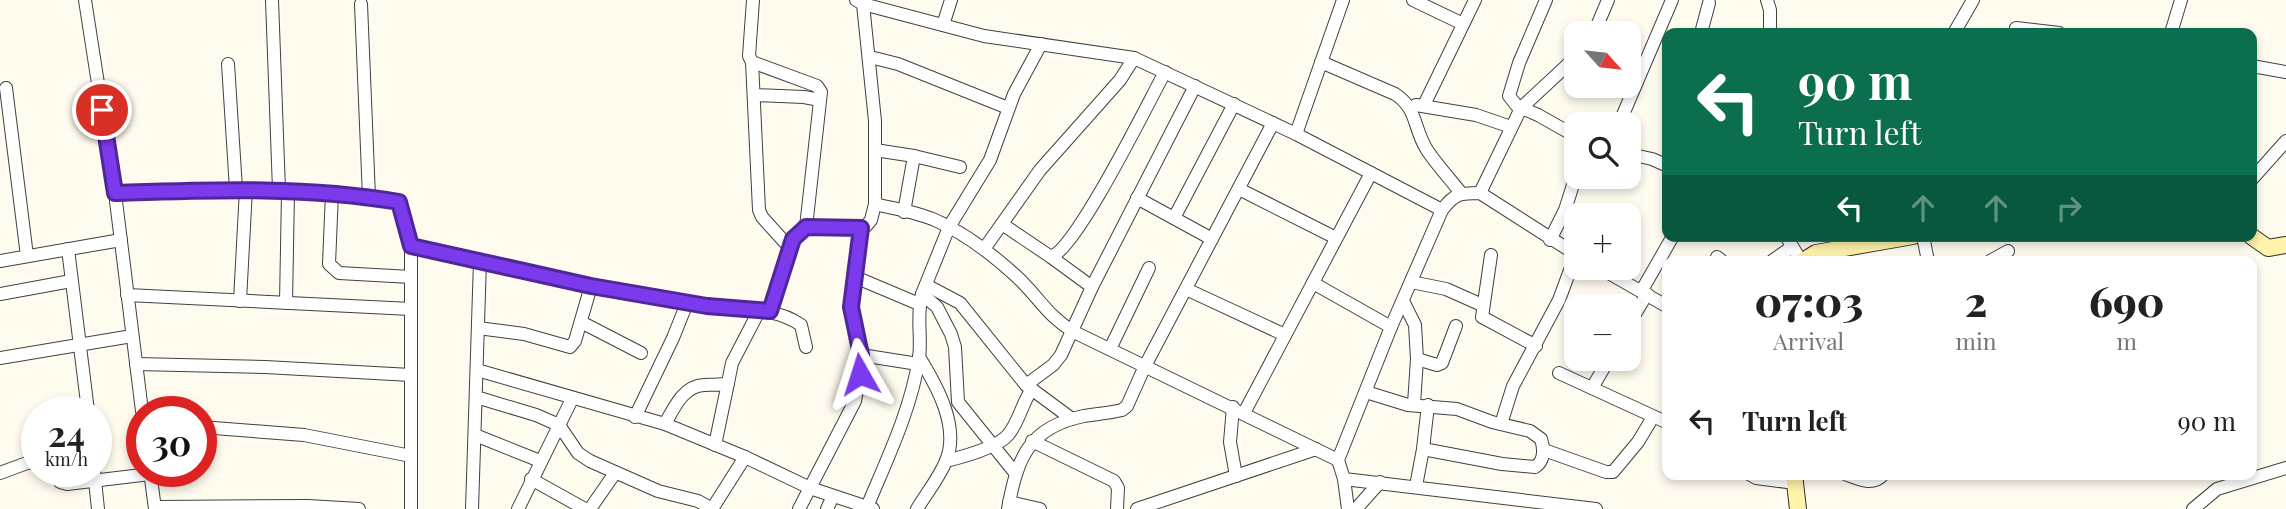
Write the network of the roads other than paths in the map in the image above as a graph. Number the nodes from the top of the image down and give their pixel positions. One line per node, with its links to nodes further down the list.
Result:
1 (85, 0): 60 (street)
2 (272, 0): 59 (street)
3 (753, 0): 27 (street)
4 (951, 0): 19 (street)
5 (1343, 0): 28 (street)
6 (1413, 0): 18 (street)
7 (1475, 0): 18 (street)
8 (1546, 0): 42 (street)
9 (1608, 0): 17 (street)
10 (1672, 0): 43 (street)
11 (1767, 0): 21 (street)
12 (1973, 0): 22 (street)
13 (2181, 0): 23 (street)
14 (859, 2): 19 (street); 25 (street)
15 (1709, 3): 20 (street)
16 (360, 5): 64 (street)
17 (1599, 21)
18 (1462, 24): 40 (street)
19 (943, 25): 24 (street)
20 (1702, 28)
21 (1770, 28)
22 (1957, 28)
23 (2173, 28)
24 (1041, 44): 26 (street); 41 (street)
25 (870, 57): 41 (street); 49 (street)
26 (1134, 58): 32 (street); 70 (street)
27 (752, 62): 36 (street); 37 (street)
28 (1321, 62): 39 (street); 47 (street)
29 (228, 64): 56 (street)
30 (2257, 67): 33 (street)
31 (1564, 68): 42 (street)
32 (1165, 72): 34 (street); 93 (street)
33 (2286, 72)
34 (1195, 86): 38 (street); 65 (street)
35 (6, 88): 89 (street)
36 (754, 95): 37 (street); 83 (street)
37 (820, 100): 71 (street)
38 (1234, 104): 44 (street); 69 (street)
39 (1409, 105): 40 (street); 62 (street)
40 (1424, 105): 45 (street)
41 (1008, 108): 72 (street)
42 (1521, 108): 45 (street); 46 (street)
43 (1624, 112)
44 (1273, 123): 47 (street); 57 (street)
45 (1511, 127): 63 (street)
46 (1564, 130)
47 (1296, 134): 54 (street)
48 (2286, 141): 55 (street)
49 (875, 150): 50 (street); 66 (street)
50 (914, 156): 53 (street); 68 (street)
51 (1641, 158): 52 (street)
52 (1662, 164)
53 (960, 167)
54 (1371, 173): 67 (street); 74 (street)
55 (2257, 173)
56 (241, 189): 59 (street); 60 (street); 114 (street)
57 (1239, 189): 74 (street); 75 (street)
58 (1572, 189): 77 (street)
59 (284, 191): 61 (street); 115 (street)
60 (115, 193): 76 (street)
61 (332, 193): 64 (street); 98 (street)
62 (1461, 193): 63 (street); 67 (street)
63 (1480, 194): 77 (street)
64 (369, 197): 82 (street)
65 (1137, 198): 69 (street); 106 (street)
66 (874, 204): 68 (street); 73 (street)
67 (1442, 210): 103 (street)
68 (904, 212): 72 (street)
69 (1174, 218): 75 (street)
70 (1002, 224): 86 (street); 93 (street)
71 (806, 227): 73 (street); 83 (street)
72 (949, 227): 86 (street); 110 (street)
73 (861, 228): 99 (street)
74 (1336, 238): 104 (street)
75 (1212, 239): 107 (street)
76 (121, 240): 85 (street); 111 (street)
77 (1550, 240): 84 (street)
78 (2257, 240): 81 (street)
79 (1789, 242): 90 (street)
80 (1859, 242): 91 (street)
81 (2286, 245)
82 (411, 246): 96 (street); 98 (street)
83 (790, 247): 120 (street)
84 (1564, 248)
85 (68, 249): 89 (street); 102 (street)
86 (984, 249): 125 (street)
87 (2008, 251): 92 (street)
88 (1491, 255): 118 (street)
89 (27, 256): 95 (street)
90 (1776, 256)
91 (1811, 256)
92 (1999, 256)
93 (1051, 257): 106 (street)
94 (1662, 257): 108 (street)
95 (0, 261)
96 (480, 261): 105 (street); 124 (street)
97 (1149, 268): 131 (street)
98 (411, 277): 119 (street)
99 (855, 277): 110 (street); 133 (street)
100 (1567, 280): 129 (street)
101 (1622, 280): 108 (street)
102 (71, 281): 109 (street); 128 (street)
103 (1411, 282): 113 (street); 118 (street)
104 (1312, 283): 123 (street); 126 (street)
105 (591, 286): 116 (street); 121 (street)
106 (1092, 288): 125 (street)
107 (1186, 289): 126 (street); 138 (street)
108 (1644, 292): 112 (street); 117 (street)
109 (0, 294)
110 (923, 294): 136 (street); 144 (street); 164 (street)
111 (127, 295): 114 (street); 127 (street)
112 (1641, 298)
113 (1403, 300): 123 (street); 135 (street)
114 (240, 301): 115 (street)
115 (286, 303): 119 (street)
116 (687, 303): 120 (street); 153 (street)
117 (1662, 303)
118 (1482, 304): 129 (street)
119 (411, 309): 142 (street)
120 (764, 311): 130 (street); 143 (street)
121 (581, 322): 124 (street); 132 (street)
122 (1456, 326): 135 (street)
123 (1391, 327): 146 (street)
124 (478, 328): 139 (street)
125 (1074, 332): 131 (street); 144 (street)
126 (1285, 335): 152 (street)
127 (132, 336): 128 (street); 137 (street)
128 (81, 345): 134 (street); 147 (street)
129 (1536, 346): 158 (street)
130 (806, 347)
131 (1110, 349): 138 (street)
132 (641, 353)
133 (861, 355): 136 (street); 188 (street)
134 (0, 358)
135 (1417, 359): 151 (street)
136 (918, 360): 172 (street); 193 (street)
137 (136, 364): 142 (street); 148 (street)
138 (1145, 366): 152 (street); 155 (street)
139 (477, 370): 149 (street); 150 (street)
140 (1602, 371): 145 (street)
141 (1559, 373): 145 (street)
142 (411, 375): 168 (street)
143 (728, 383): 157 (street); 163 (street)
144 (1029, 387): 155 (street); 164 (street)
145 (1592, 388): 154 (street)
146 (1366, 392): 151 (street); 170 (street)
147 (86, 396)
148 (140, 396)
149 (476, 397): 159 (street); 161 (street)
150 (572, 399): 153 (street); 159 (street)
151 (1421, 405): 158 (street); 166 (street)
152 (1238, 410): 165 (street); 178 (street)
153 (635, 417): 157 (street)
154 (1653, 417): 156 (street); 167 (street)
155 (1072, 419): 162 (street)
156 (1662, 421)
157 (665, 424): 163 (street)
158 (1501, 424): 167 (street)
159 (559, 425): 171 (street); 176 (street)
160 (217, 428): 168 (street)
161 (475, 435): 171 (street); 197 (street)
162 (1032, 441): 177 (street); 205 (street)
163 (715, 445): 169 (street)
164 (992, 445): 172 (street); 177 (street)
165 (1316, 449): 170 (street); 178 (street)
166 (1423, 449): 167 (street); 185 (street)
167 (1544, 450)
168 (411, 456): 196 (street)
169 (745, 457): 188 (street); 200 (street)
170 (1338, 460): 181 (street)
171 (540, 461): 180 (street)
172 (946, 461): 203 (street)
173 (21, 465): 175 (street)
174 (2286, 468): 179 (street)
175 (0, 472)
176 (615, 472): 199 (street); 200 (street)
177 (1016, 474): 190 (street)
178 (1236, 476): 206 (street)
179 (2257, 477)
180 (531, 479): 198 (street); 199 (street)
181 (1344, 479): 184 (street); 207 (street)
182 (1795, 480): 209 (street)
183 (2247, 480): 210 (street)
184 (1380, 482): 185 (street); 191 (street)
185 (1416, 486): 208 (street)
186 (96, 487): 194 (street)
187 (152, 487): 192 (street)
188 (810, 488): 189 (street); 201 (street)
189 (833, 496): 193 (street); 202 (street)
190 (1009, 505): 204 (street)
191 (1361, 507)
192 (155, 508): 195 (street)
193 (870, 508)
194 (98, 509)
195 (359, 509)
196 (411, 509)
197 (472, 509)
198 (518, 509)
199 (588, 509)
200 (712, 509)
201 (799, 509)
202 (828, 509)
203 (916, 509)
204 (1040, 509)
205 (1117, 509)
206 (1137, 509)
207 (1348, 509)
208 (1596, 509)
209 (1798, 509)
210 (2193, 509)

